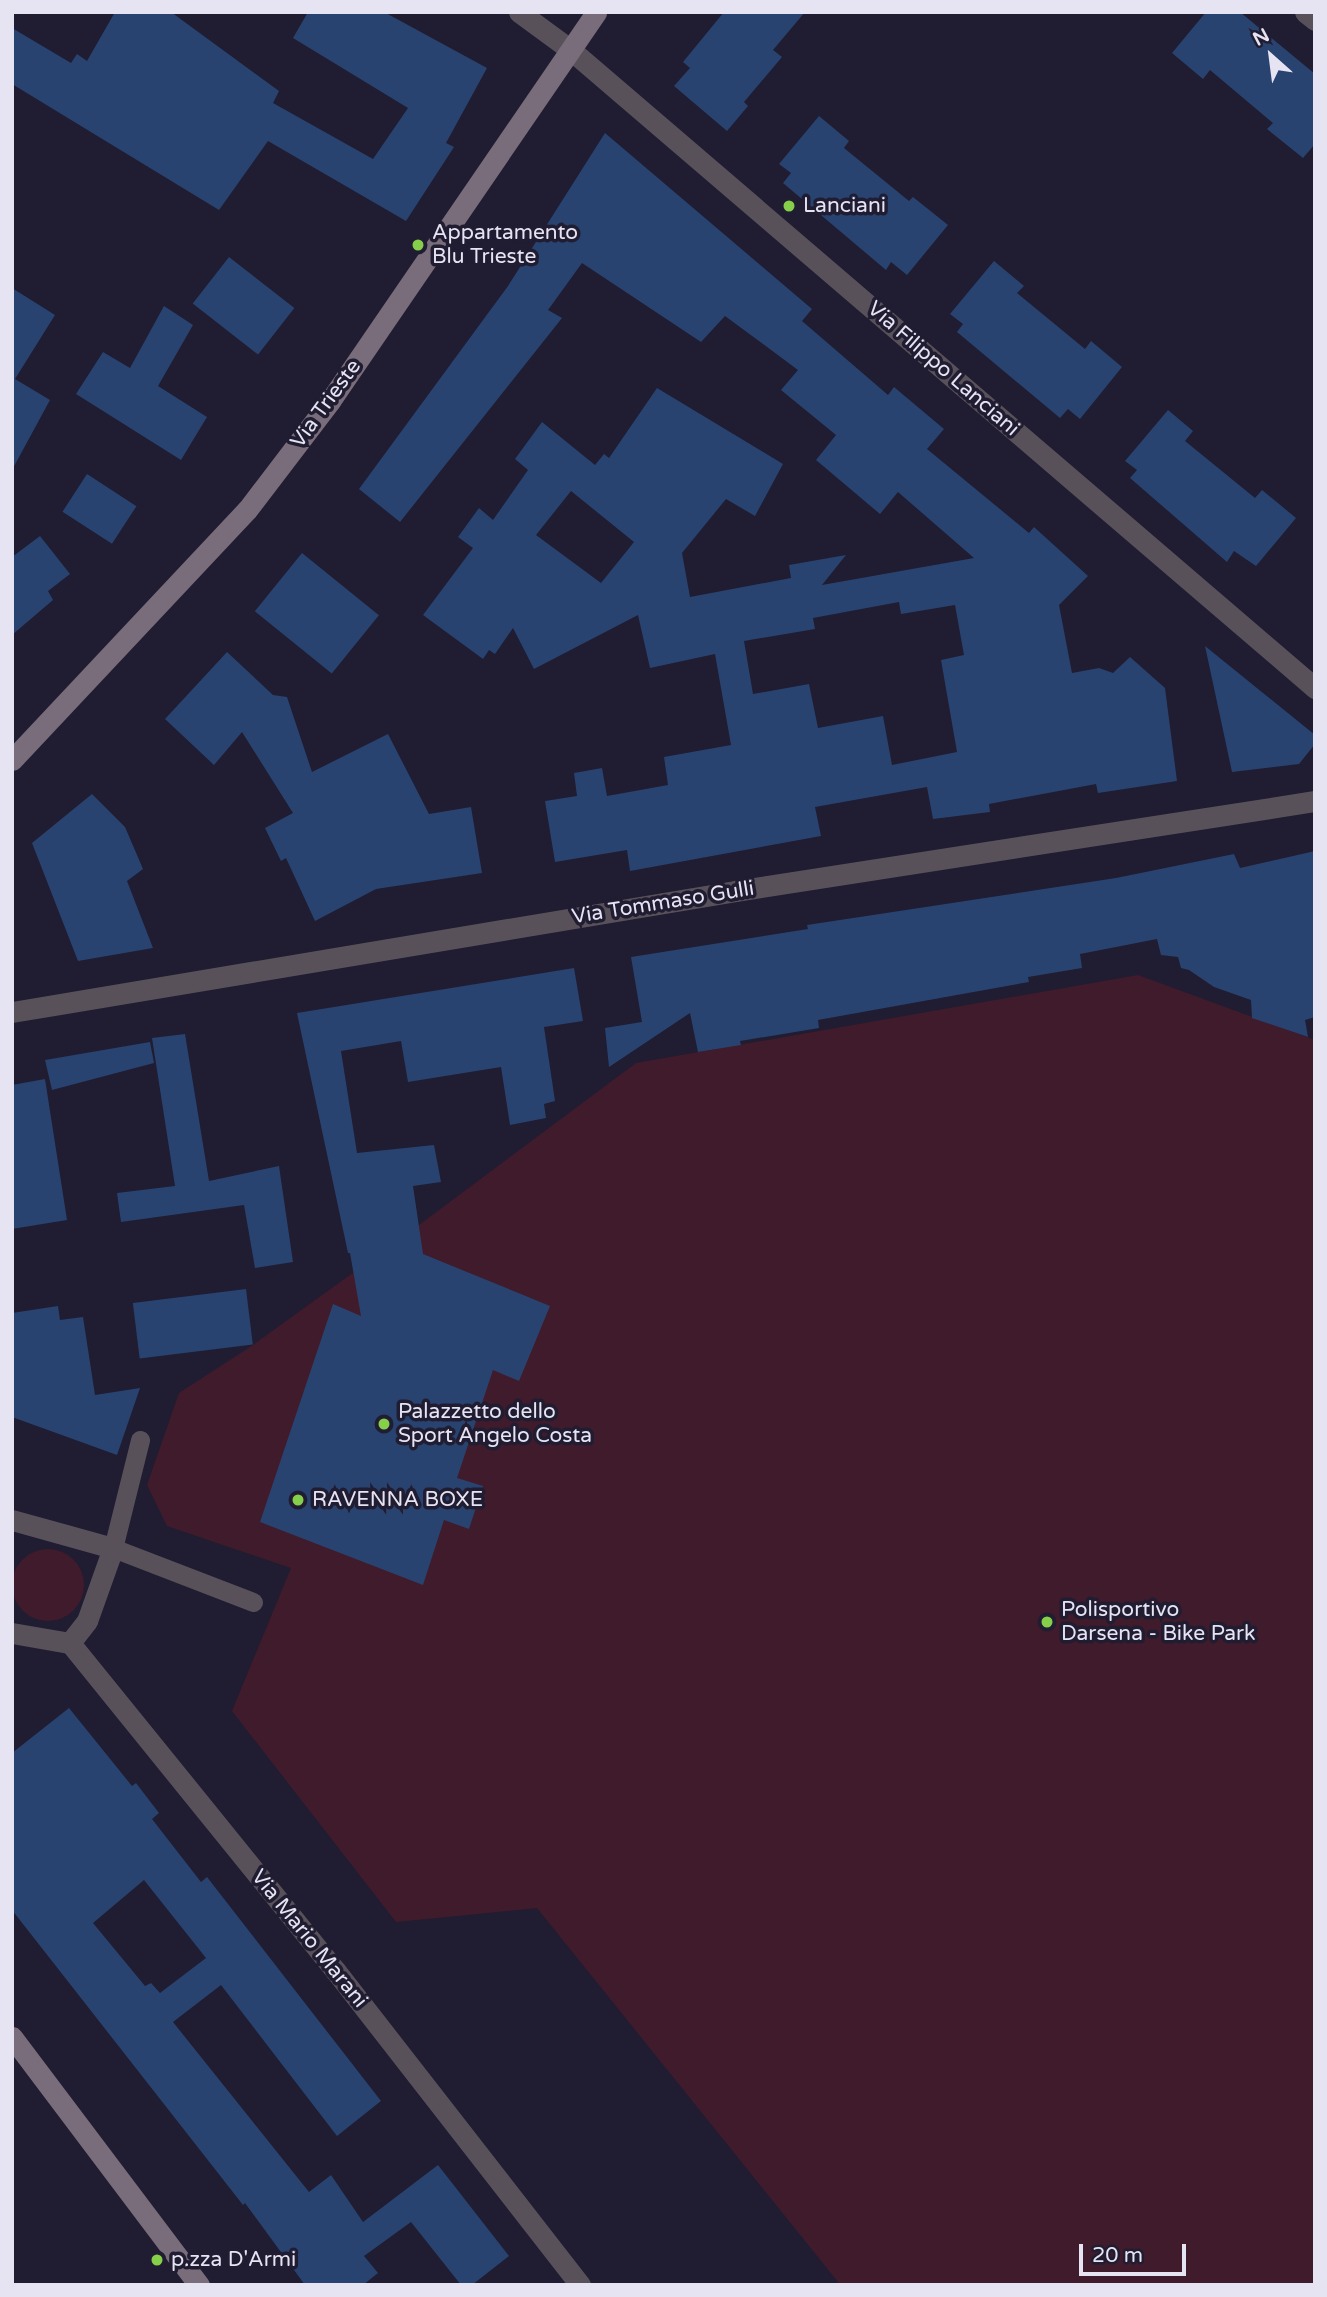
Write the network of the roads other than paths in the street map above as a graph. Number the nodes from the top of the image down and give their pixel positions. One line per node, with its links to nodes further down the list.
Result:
1 (519, 12): 5 (street, Via Filippo Lanciani)
2 (596, 12): 5 (street, Via Trieste)
3 (1305, 12): 4 (street)
4 (1315, 20)
5 (572, 51): 6 (street, Via Filippo Lanciani); 7 (street, Via Trieste)
6 (1315, 688)
7 (12, 760)
8 (1315, 801): 9 (street, Via Tommaso Gulli)
9 (12, 1012)
10 (140, 1440): 12 (lane)
11 (12, 1520): 12 (street)
12 (113, 1548): 13 (lane); 15 (street)
13 (253, 1602)
14 (12, 1633): 15 (street)
15 (70, 1643): 18 (street, Via Mario Marani)
16 (12, 2037): 17 (street)
17 (199, 2285)
18 (580, 2285)

